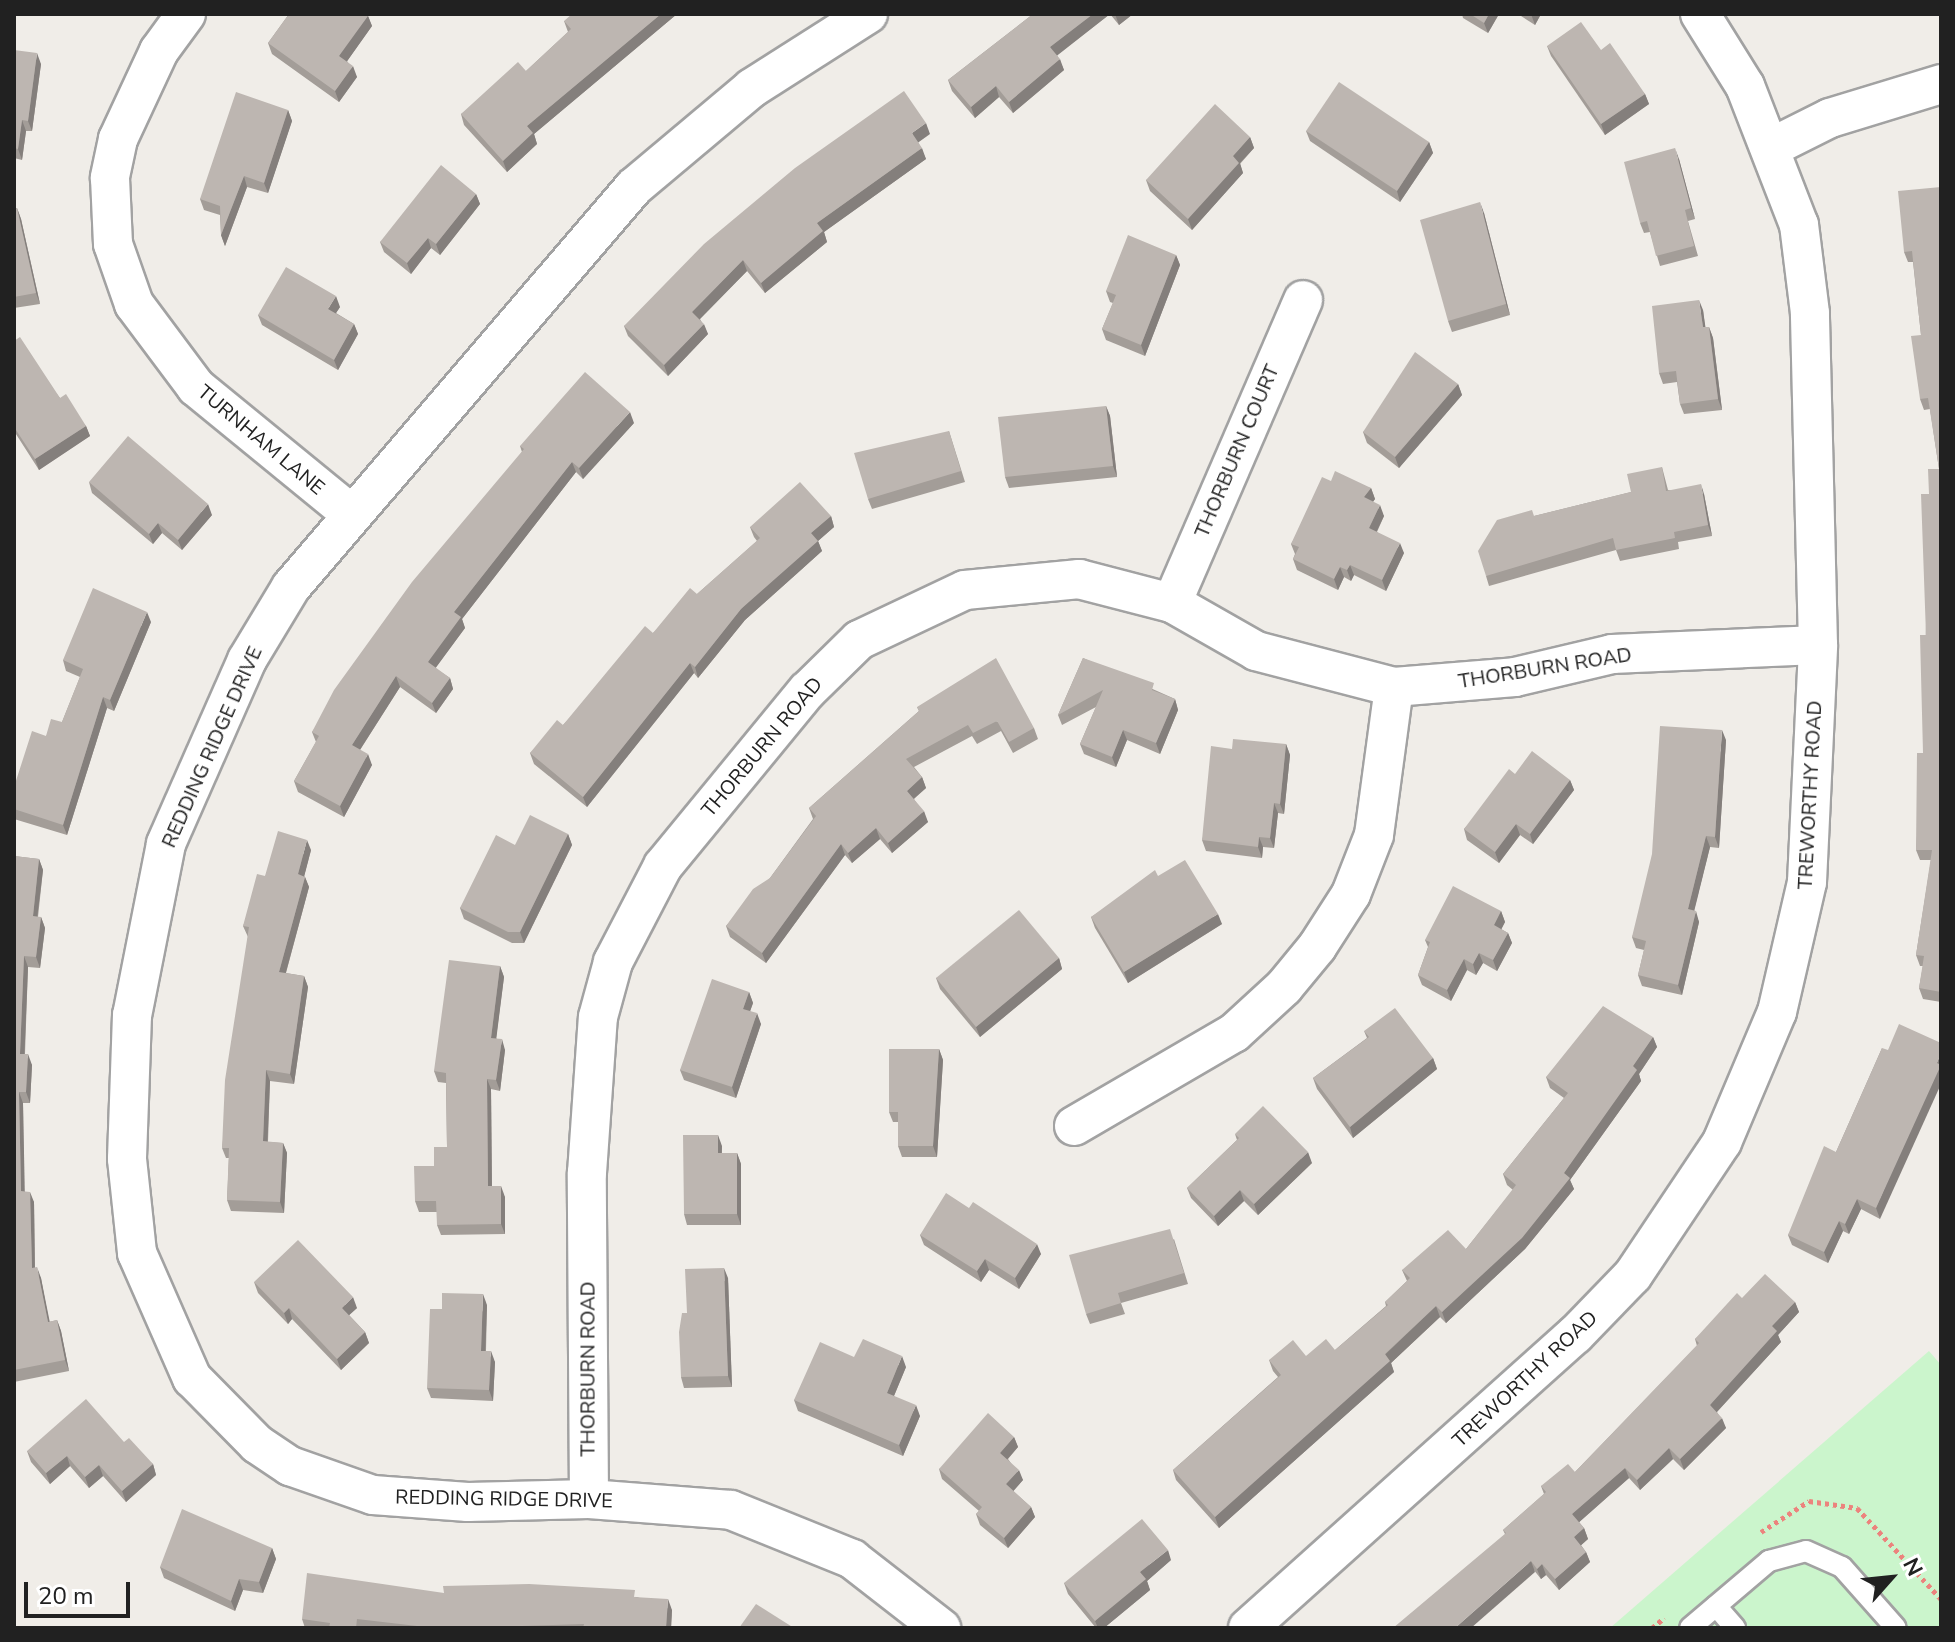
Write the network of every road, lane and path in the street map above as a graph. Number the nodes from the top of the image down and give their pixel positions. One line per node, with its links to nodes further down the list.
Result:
1 (186, 14): 7 (street, TURNHAM LANE)
2 (868, 14): 7 (street, REDDING RIDGE DRIVE)
3 (1700, 14): 5 (street, TREWORTHY ROAD)
4 (1941, 84): 5 (street)
5 (1770, 148): 9 (street, TREWORTHY ROAD)
6 (1303, 300): 8 (street, THORBURN COURT)
7 (350, 513): 12 (street, REDDING RIDGE DRIVE)
8 (1172, 603): 10 (street, THORBURN ROAD); 12 (street, THORBURN ROAD)
9 (1818, 645): 10 (street, THORBURN ROAD); 17 (street, TREWORTHY ROAD)
10 (1394, 687): 11 (street)
11 (1074, 1126)
12 (589, 1499): 16 (street, REDDING RIDGE DRIVE)
13 (1874, 1524): 14 (path)
14 (1941, 1599)
15 (1716, 1606): 18 (lane); 19 (lane); 20 (lane)
16 (941, 1628)
17 (1248, 1628)
18 (1690, 1628)
19 (1735, 1628)
20 (1896, 1628)

